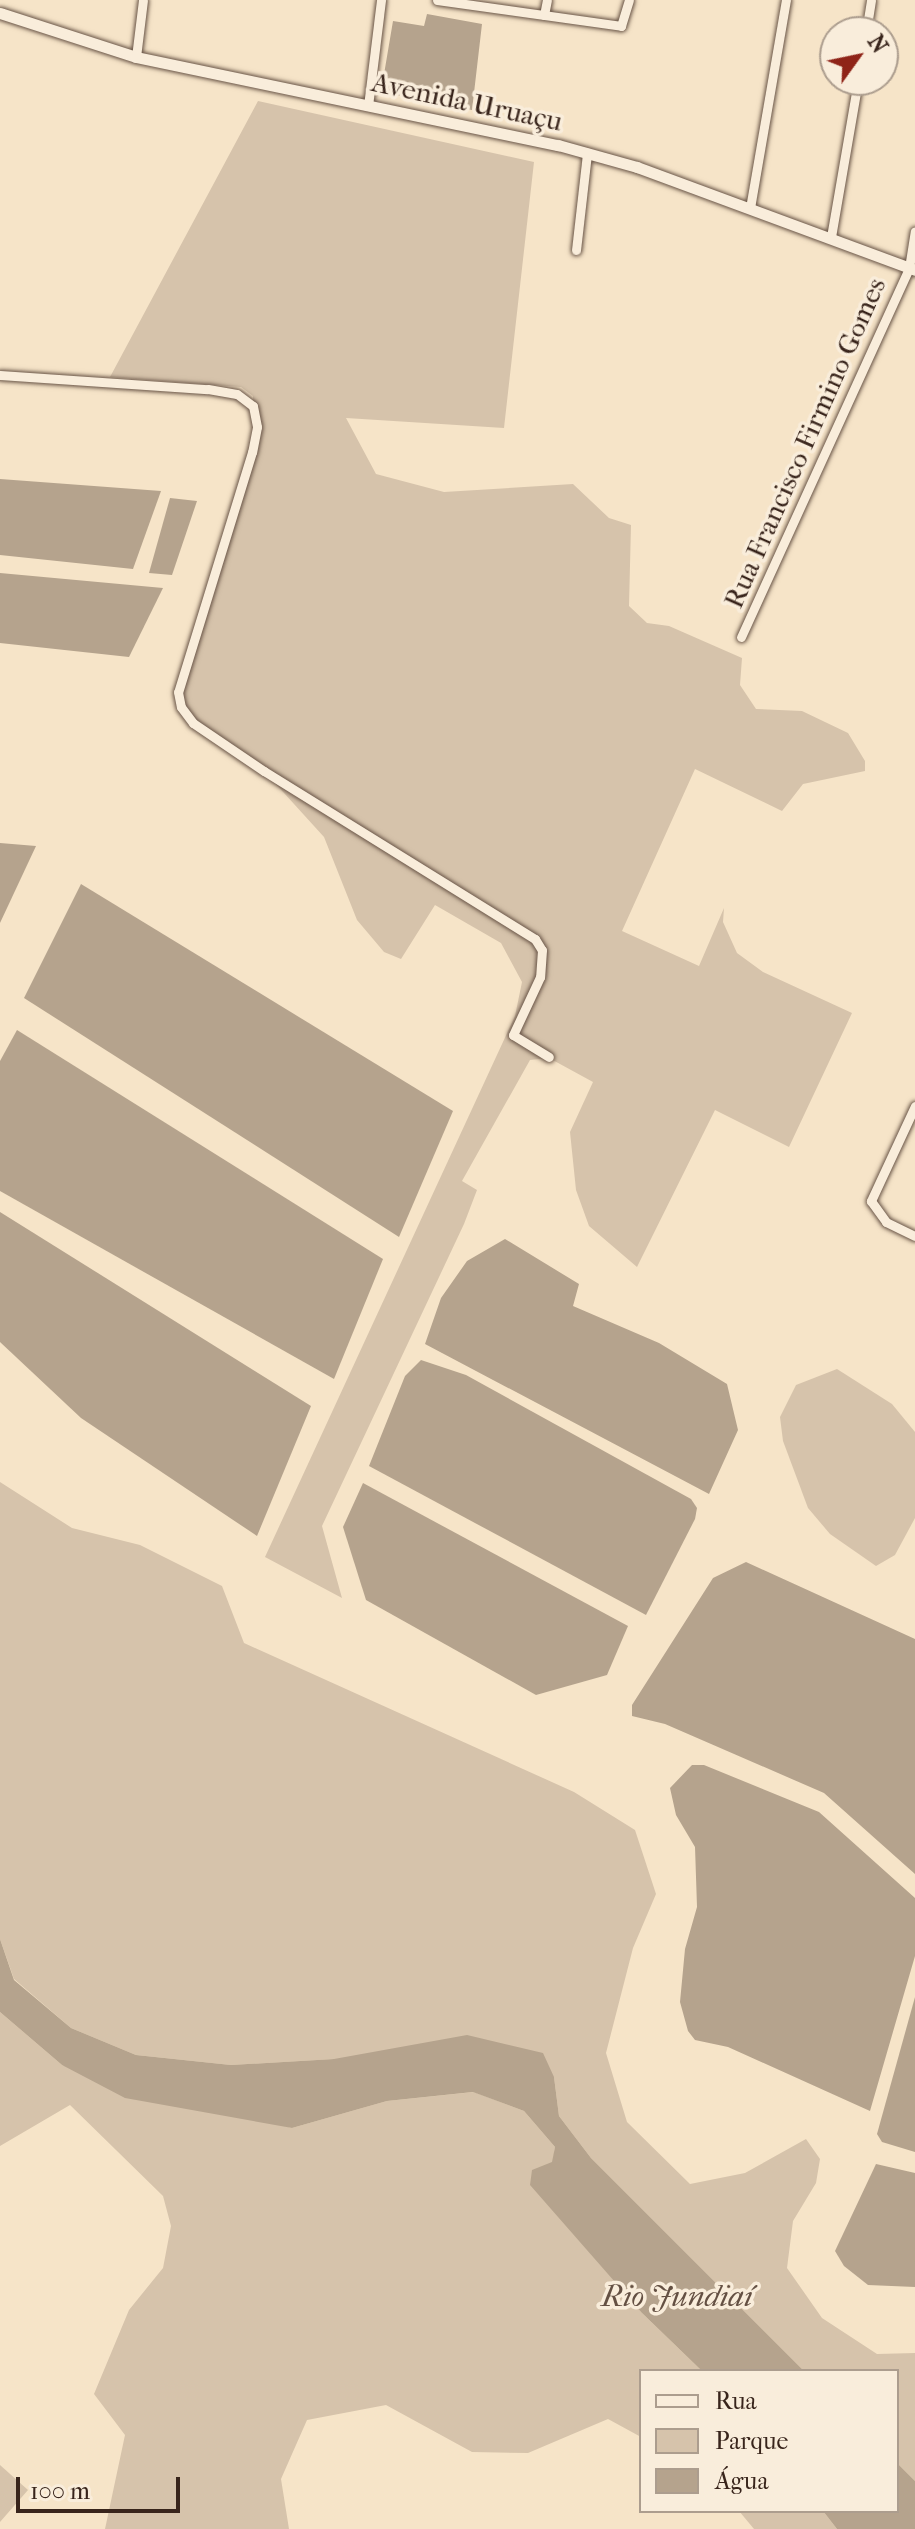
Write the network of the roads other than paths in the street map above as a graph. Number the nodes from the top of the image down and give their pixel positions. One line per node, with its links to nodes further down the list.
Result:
1 (143, 0): 10 (street)
2 (381, 0): 12 (street)
3 (437, 0): 7 (street)
4 (547, 0): 9 (street)
5 (629, 0): 9 (street)
6 (786, 0): 14 (street)
7 (465, 2): 9 (street)
8 (0, 13): 10 (street, Avenida Uruaçu)
9 (544, 15)
10 (136, 57): 12 (street, Avenida Uruaçu)
11 (855, 96): 16 (street)
12 (368, 106): 13 (street, Avenida Uruaçu)
13 (587, 153): 14 (street, Avenida Uruaçu); 17 (street)
14 (750, 208): 16 (street, Avenida Uruaçu)
15 (915, 231): 18 (street, Rua Francisco Firmino Gomes)
16 (831, 237): 18 (street, Avenida Uruaçu)
17 (576, 250)
18 (912, 269): 20 (street, Rua Francisco Firmino Gomes)
19 (0, 375): 21 (street)
20 (741, 637)
21 (549, 1057)
22 (915, 1106): 23 (street)
23 (915, 1236)

